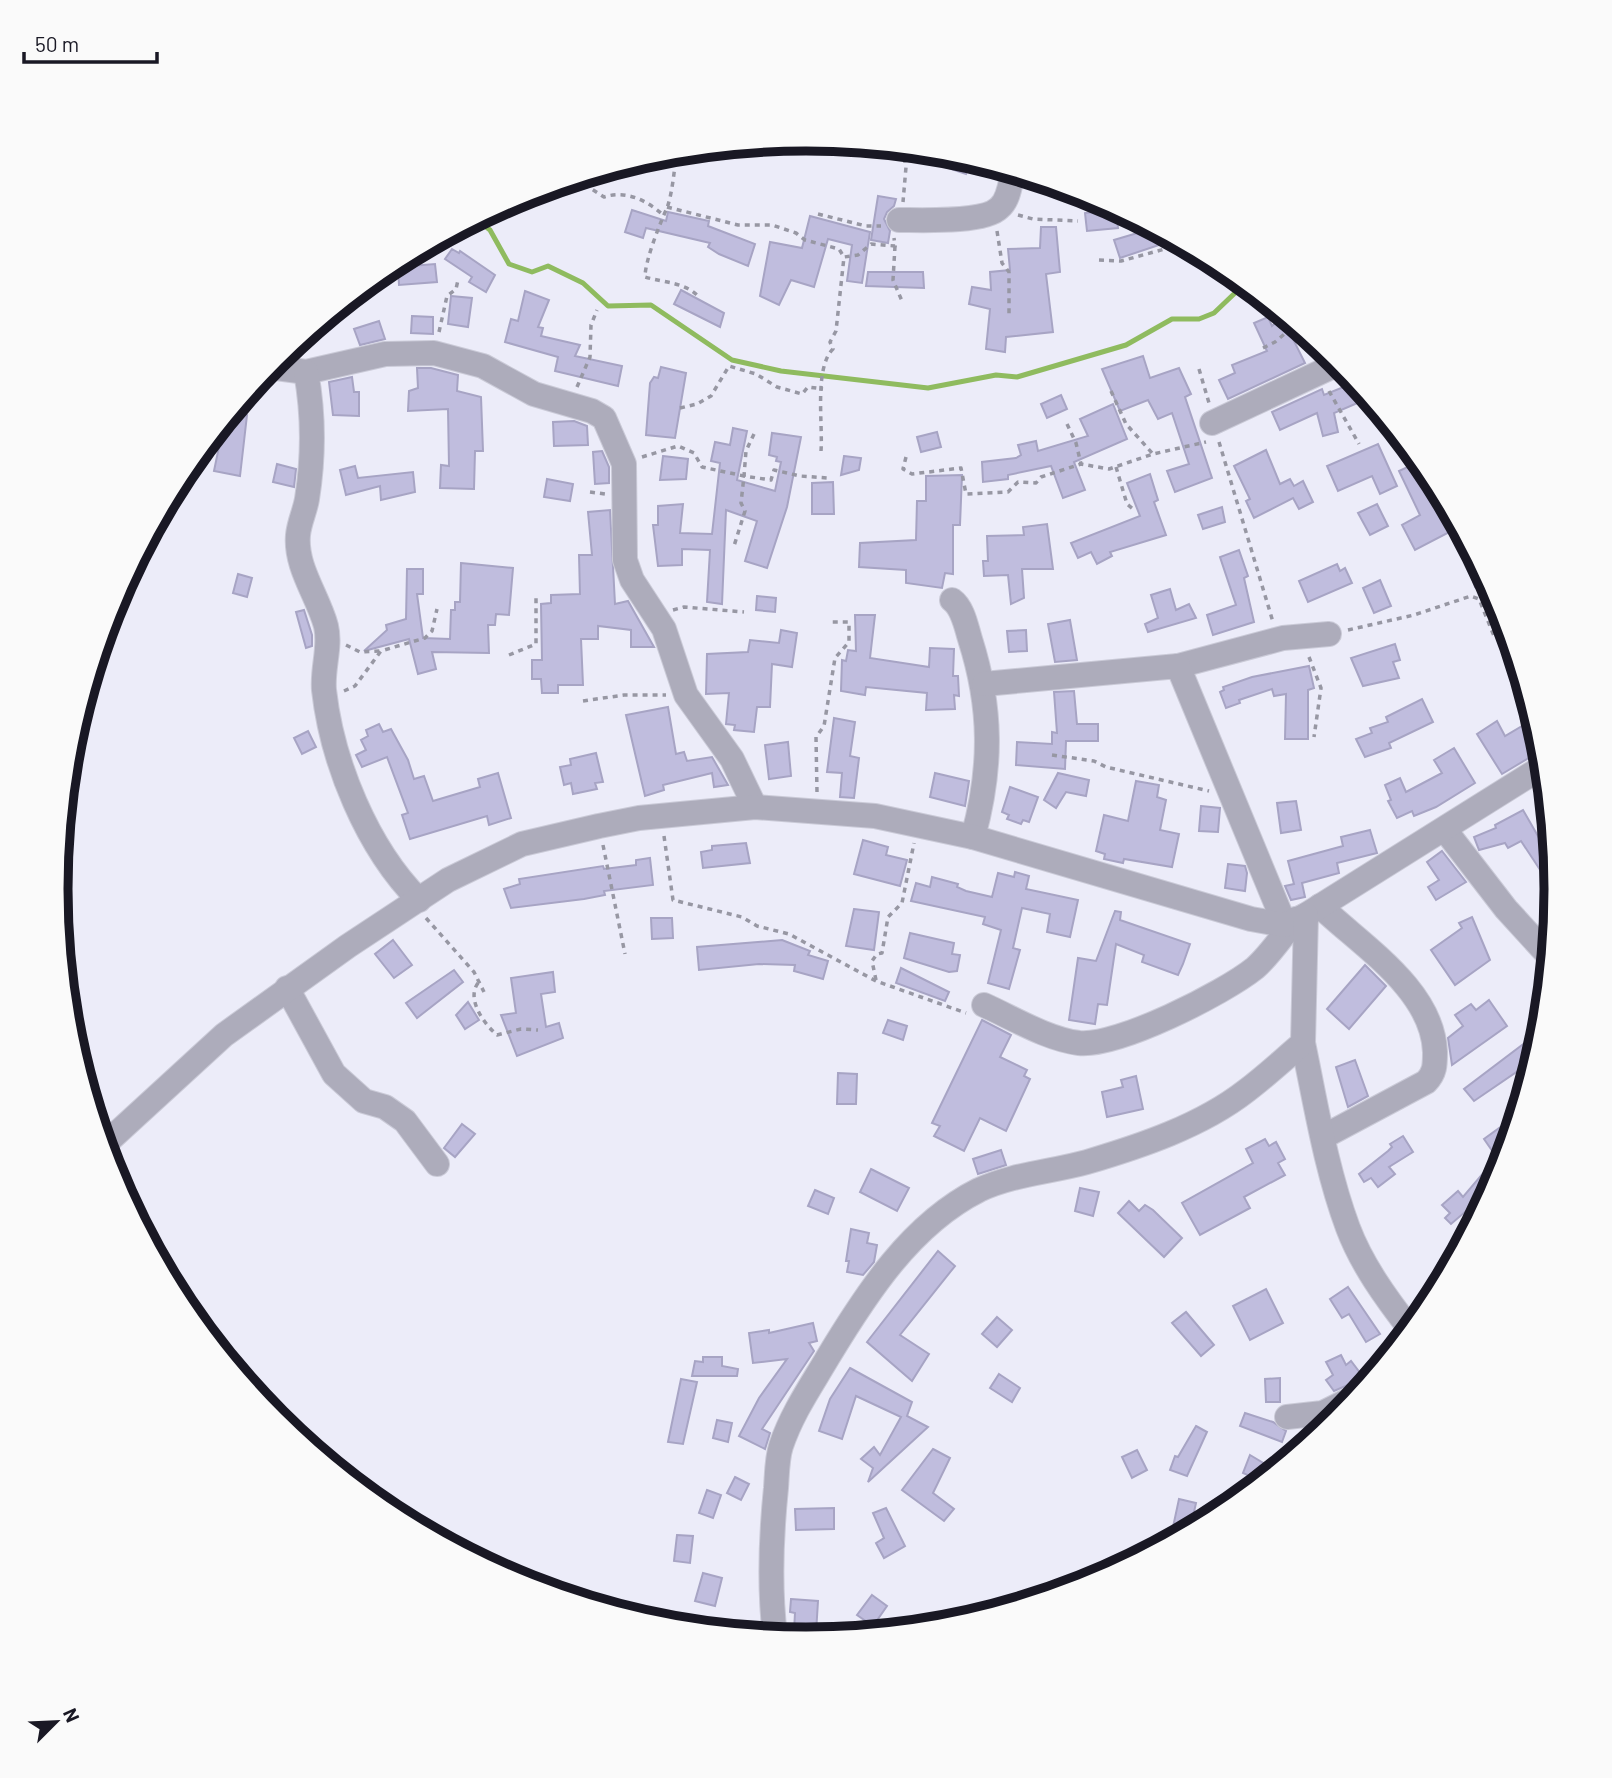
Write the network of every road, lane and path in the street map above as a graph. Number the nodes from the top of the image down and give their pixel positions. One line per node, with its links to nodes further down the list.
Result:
1 (904, 158): 10 (path)
2 (675, 163): 5 (path)
3 (1011, 180): 6 (street)
4 (585, 185): 7 (path)
5 (667, 207): 7 (path); 13 (path)
6 (996, 210): 9 (path); 10 (street); 19 (path)
7 (663, 214): 16 (path)
8 (818, 214): 10 (path)
9 (1078, 221)
10 (896, 223): 11 (path)
11 (894, 246): 13 (path); 17 (path)
12 (1171, 248): 14 (path)
13 (844, 257): 28 (path)
14 (1099, 260)
15 (458, 280): 22 (path)
16 (699, 297)
17 (902, 301)
18 (597, 310): 30 (path)
19 (1009, 313)
20 (1288, 330): 21 (path)
21 (1263, 348)
22 (434, 354): 27 (street); 30 (street)
23 (282, 369): 27 (street)
24 (1199, 369): 32 (path)
25 (1330, 369): 32 (street)
26 (1331, 370): 35 (path)
27 (306, 372): 55 (street)
28 (823, 389): 31 (path); 36 (path)
29 (1111, 391): 37 (path)
30 (569, 404): 39 (street)
31 (680, 408)
32 (1212, 423)
33 (1067, 424): 40 (path)
34 (754, 434): 42 (path)
35 (1359, 444)
36 (821, 451)
37 (1153, 454): 41 (path); 54 (path)
38 (906, 457): 40 (path)
39 (624, 464): 42 (path); 50 (street)
40 (1081, 464): 41 (path)
41 (1116, 467): 44 (path)
42 (744, 476): 43 (path); 45 (path)
43 (827, 478)
44 (1133, 509)
45 (734, 545)
46 (536, 594): 57 (path)
47 (952, 600): 59 (street)
48 (437, 609): 56 (path)
49 (744, 612): 50 (path)
50 (657, 614): 60 (street)
51 (832, 622): 68 (path)
52 (1329, 634): 53 (path); 54 (street)
53 (1499, 637)
54 (1283, 638): 58 (street); 63 (path)
55 (328, 646): 56 (path); 61 (street)
56 (381, 651): 61 (path)
57 (509, 655)
58 (1178, 666): 59 (street); 66 (street)
59 (984, 684): 73 (street)
60 (686, 695): 62 (path); 67 (street)
61 (325, 699): 74 (street)
62 (583, 701)
63 (1314, 737)
64 (1052, 755): 66 (path)
65 (1534, 772): 72 (street)
66 (1231, 795): 75 (street)
67 (755, 807): 68 (street); 69 (street)
68 (818, 809): 70 (street)
69 (661, 816): 71 (street); 78 (path)
70 (918, 824): 73 (street); 78 (path)
71 (599, 826): 74 (street); 77 (path)
72 (1445, 830): 75 (street); 76 (street)
73 (973, 837): 75 (street)
74 (415, 902): 79 (path); 80 (street)
75 (1302, 916): 82 (street); 84 (street); 85 (street)
76 (1541, 947)
77 (625, 954)
78 (876, 981): 82 (path)
79 (479, 982): 81 (path); 83 (path)
80 (288, 988): 86 (street); 87 (street)
81 (484, 992)
82 (984, 1006)
83 (538, 1030)
84 (1303, 1043): 85 (street); 91 (street)
85 (1323, 1137): 88 (street)
86 (112, 1138)
87 (438, 1164)
88 (1404, 1320)
89 (1329, 1410): 90 (street)
90 (1287, 1417)
91 (774, 1626)

